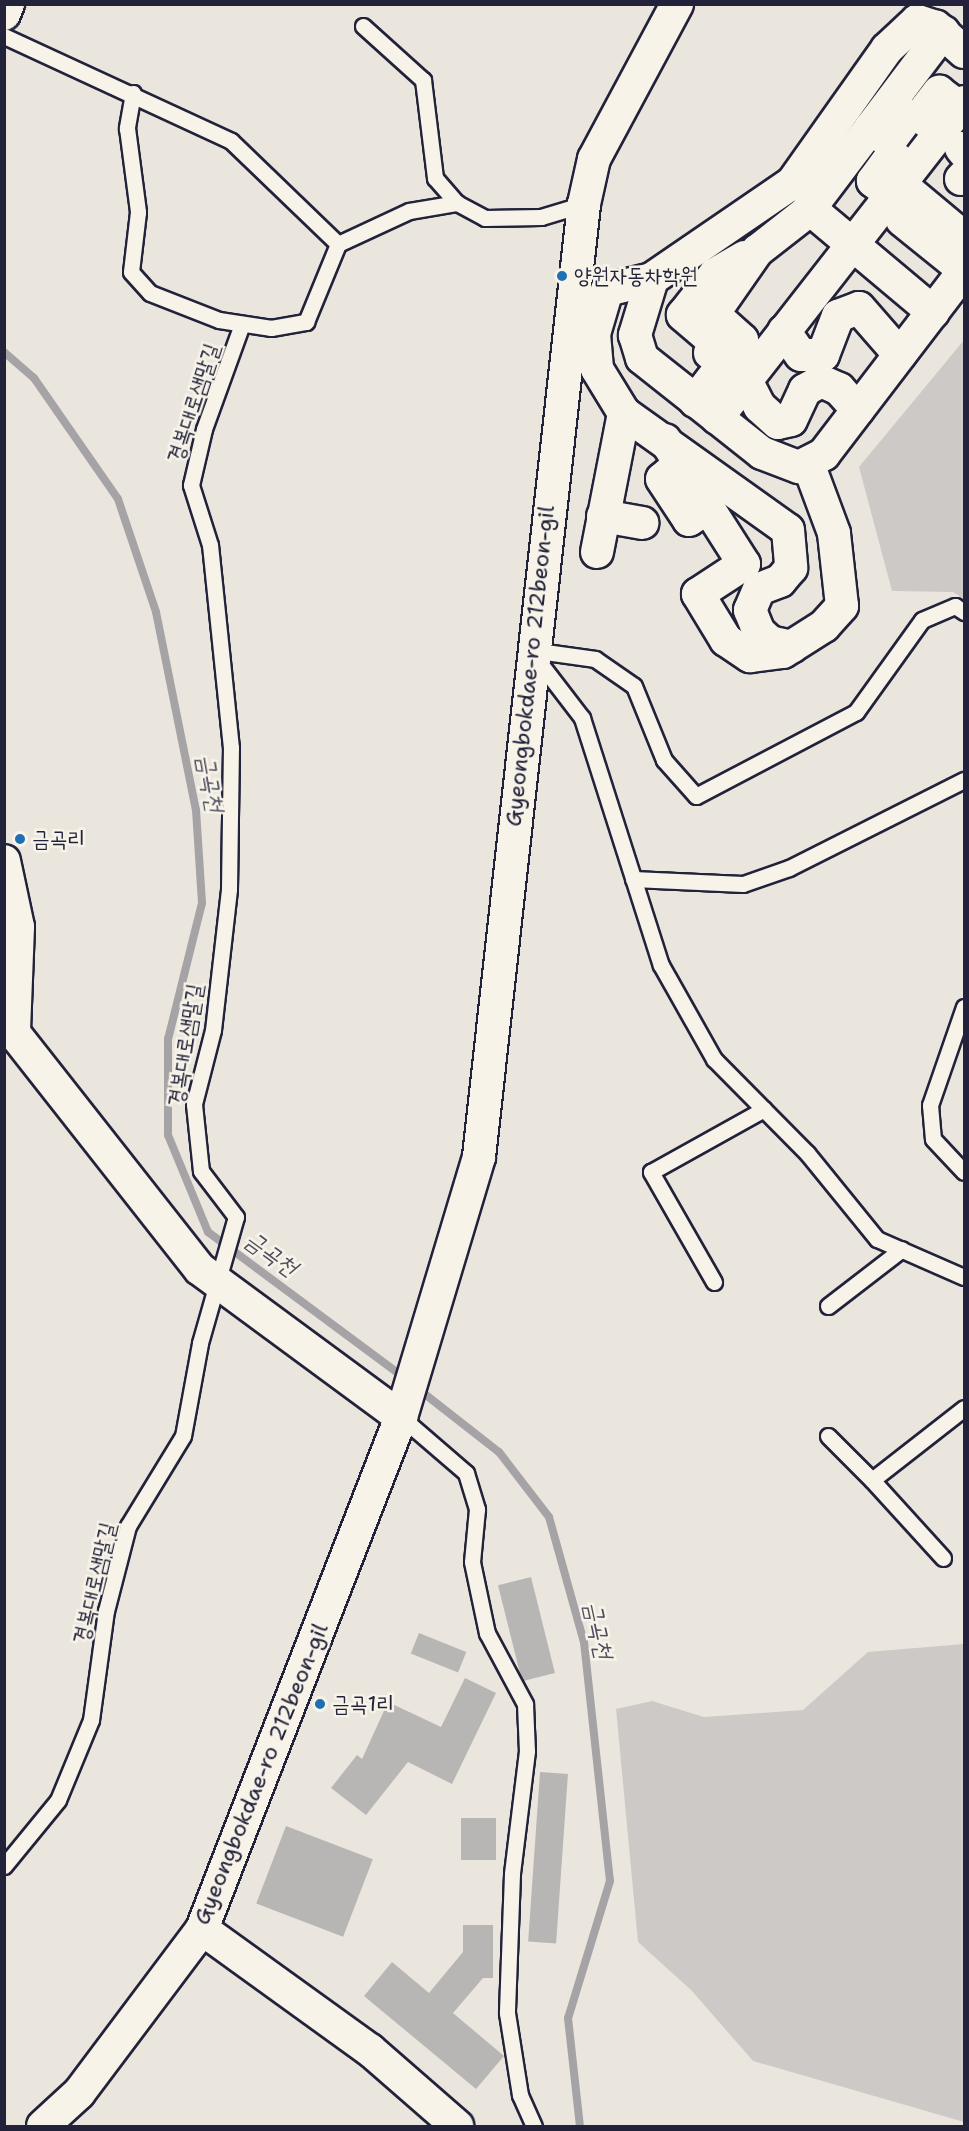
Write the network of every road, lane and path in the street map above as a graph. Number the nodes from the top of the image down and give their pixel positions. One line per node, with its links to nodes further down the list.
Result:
1 (8, 4): 3 (street)
2 (677, 4): 10 (street, Gyeongbokdae-ro 212beon-gil)
3 (4, 14)
4 (363, 26): 9 (lane)
5 (4, 36): 7 (lane)
6 (954, 42): 11 (street); 15 (street)
7 (133, 93): 12 (lane); 19 (lane)
8 (941, 174): 13 (street); 14 (street)
9 (457, 203): 10 (lane); 12 (lane)
10 (584, 204): 16 (street, Gyeongbokdae-ro 212beon-gil)
11 (809, 208): 13 (street); 23 (street)
12 (338, 244): 19 (lane)
13 (852, 244): 18 (street); 20 (street)
14 (964, 270): 18 (street)
15 (652, 279): 17 (street); 23 (street)
16 (572, 294): 17 (street); 33 (street, Gyeongbokdae-ro 212beon-gil)
17 (603, 305): 25 (street)
18 (933, 312): 21 (street)
19 (243, 324): 41 (lane, 경복대로샘말길)
20 (784, 331): 21 (street); 22 (street)
21 (900, 355): 24 (street)
22 (746, 380): 23 (street); 24 (street)
23 (697, 402): 27 (street)
24 (858, 410): 27 (street)
25 (624, 413): 26 (street); 28 (street)
26 (672, 452): 32 (street); 32 (street)
27 (808, 463): 32 (street)
28 (603, 516): 29 (street); 30 (street)
29 (642, 523)
30 (597, 552)
31 (964, 612): 33 (lane)
32 (791, 647)
33 (531, 650): 36 (lane); 46 (street, Gyeongbokdae-ro 212beon-gil)
34 (964, 780): 36 (lane)
35 (5, 865): 41 (street)
36 (633, 879): 38 (lane)
37 (964, 1007): 39 (lane)
38 (764, 1109): 40 (lane); 43 (lane)
39 (964, 1172)
40 (902, 1249): 42 (lane); 44 (lane)
41 (217, 1275): 46 (street); 50 (lane, 경복대로샘말길)
42 (964, 1277)
43 (714, 1282)
44 (828, 1306)
45 (964, 1408): 48 (lane)
46 (401, 1417): 51 (street, Gyeongbokdae-ro 212beon-gil); 54 (lane)
47 (828, 1436): 48 (lane)
48 (872, 1480): 49 (lane)
49 (943, 1558)
50 (4, 1866)
51 (202, 1929): 52 (street, Gyeongbokdae-ro 212beon-gil); 53 (street)
52 (43, 2127)
53 (457, 2127)
54 (534, 2127)

